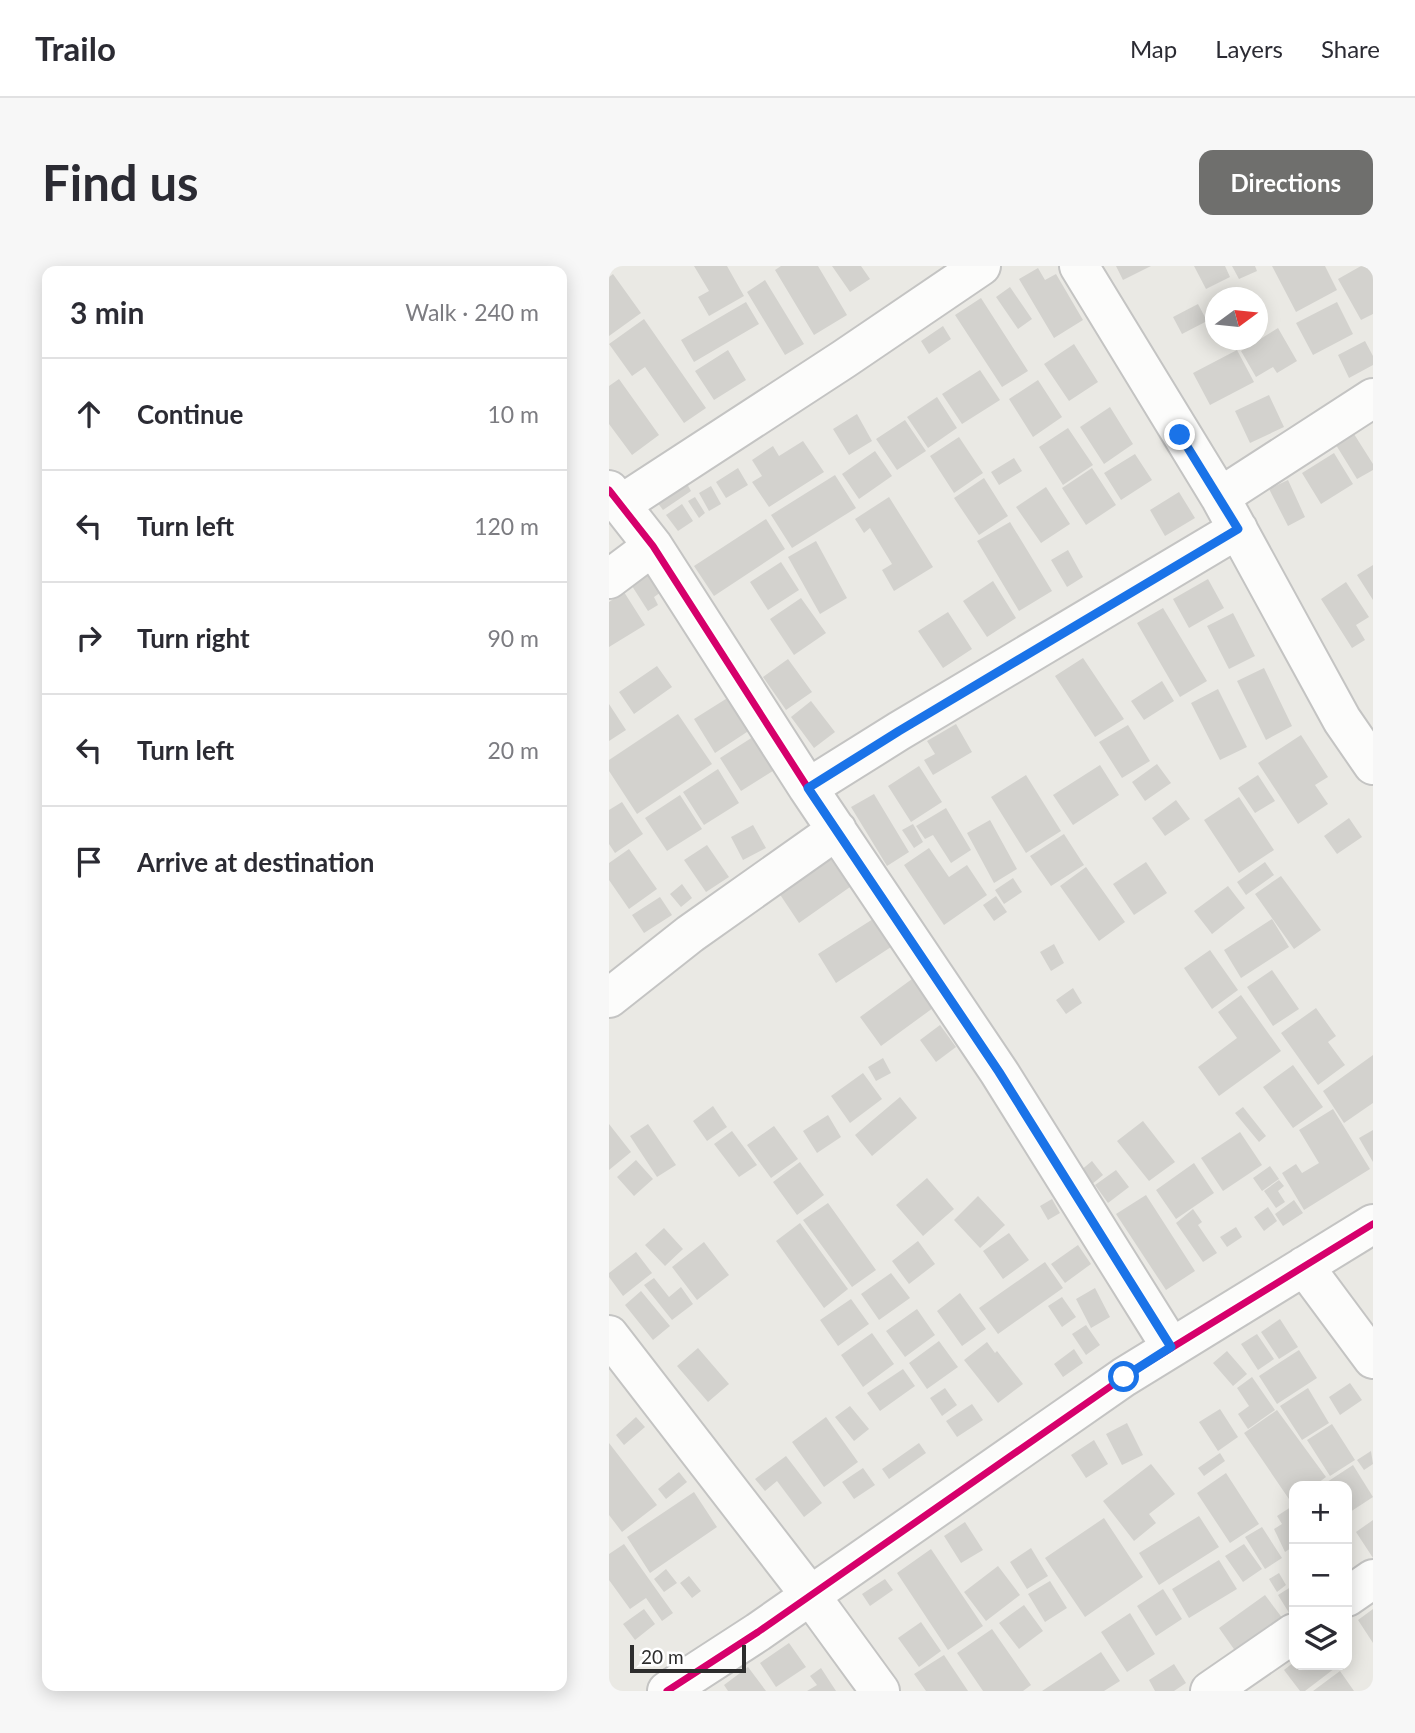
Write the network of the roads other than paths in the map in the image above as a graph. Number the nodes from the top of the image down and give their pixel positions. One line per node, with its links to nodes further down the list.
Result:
1 (981, 266): 4 (street)
2 (1079, 266): 5 (street)
3 (1373, 398): 5 (street)
4 (614, 498): 6 (street)
5 (1229, 513): 8 (street); 9 (street)
6 (653, 546): 7 (street); 9 (street)
7 (609, 579)
8 (1373, 765)
9 (808, 788): 10 (street)
10 (837, 830): 11 (street); 15 (street)
11 (609, 998)
12 (1373, 1224): 13 (street)
13 (1304, 1266): 15 (street); 16 (street)
14 (609, 1335): 19 (street)
15 (1171, 1347): 19 (street)
16 (1373, 1359)
17 (1373, 1579): 18 (street)
18 (1352, 1594)
19 (810, 1595): 21 (street); 22 (street)
20 (1289, 1636): 23 (street)
21 (667, 1691)
22 (880, 1691)
23 (1210, 1691)

